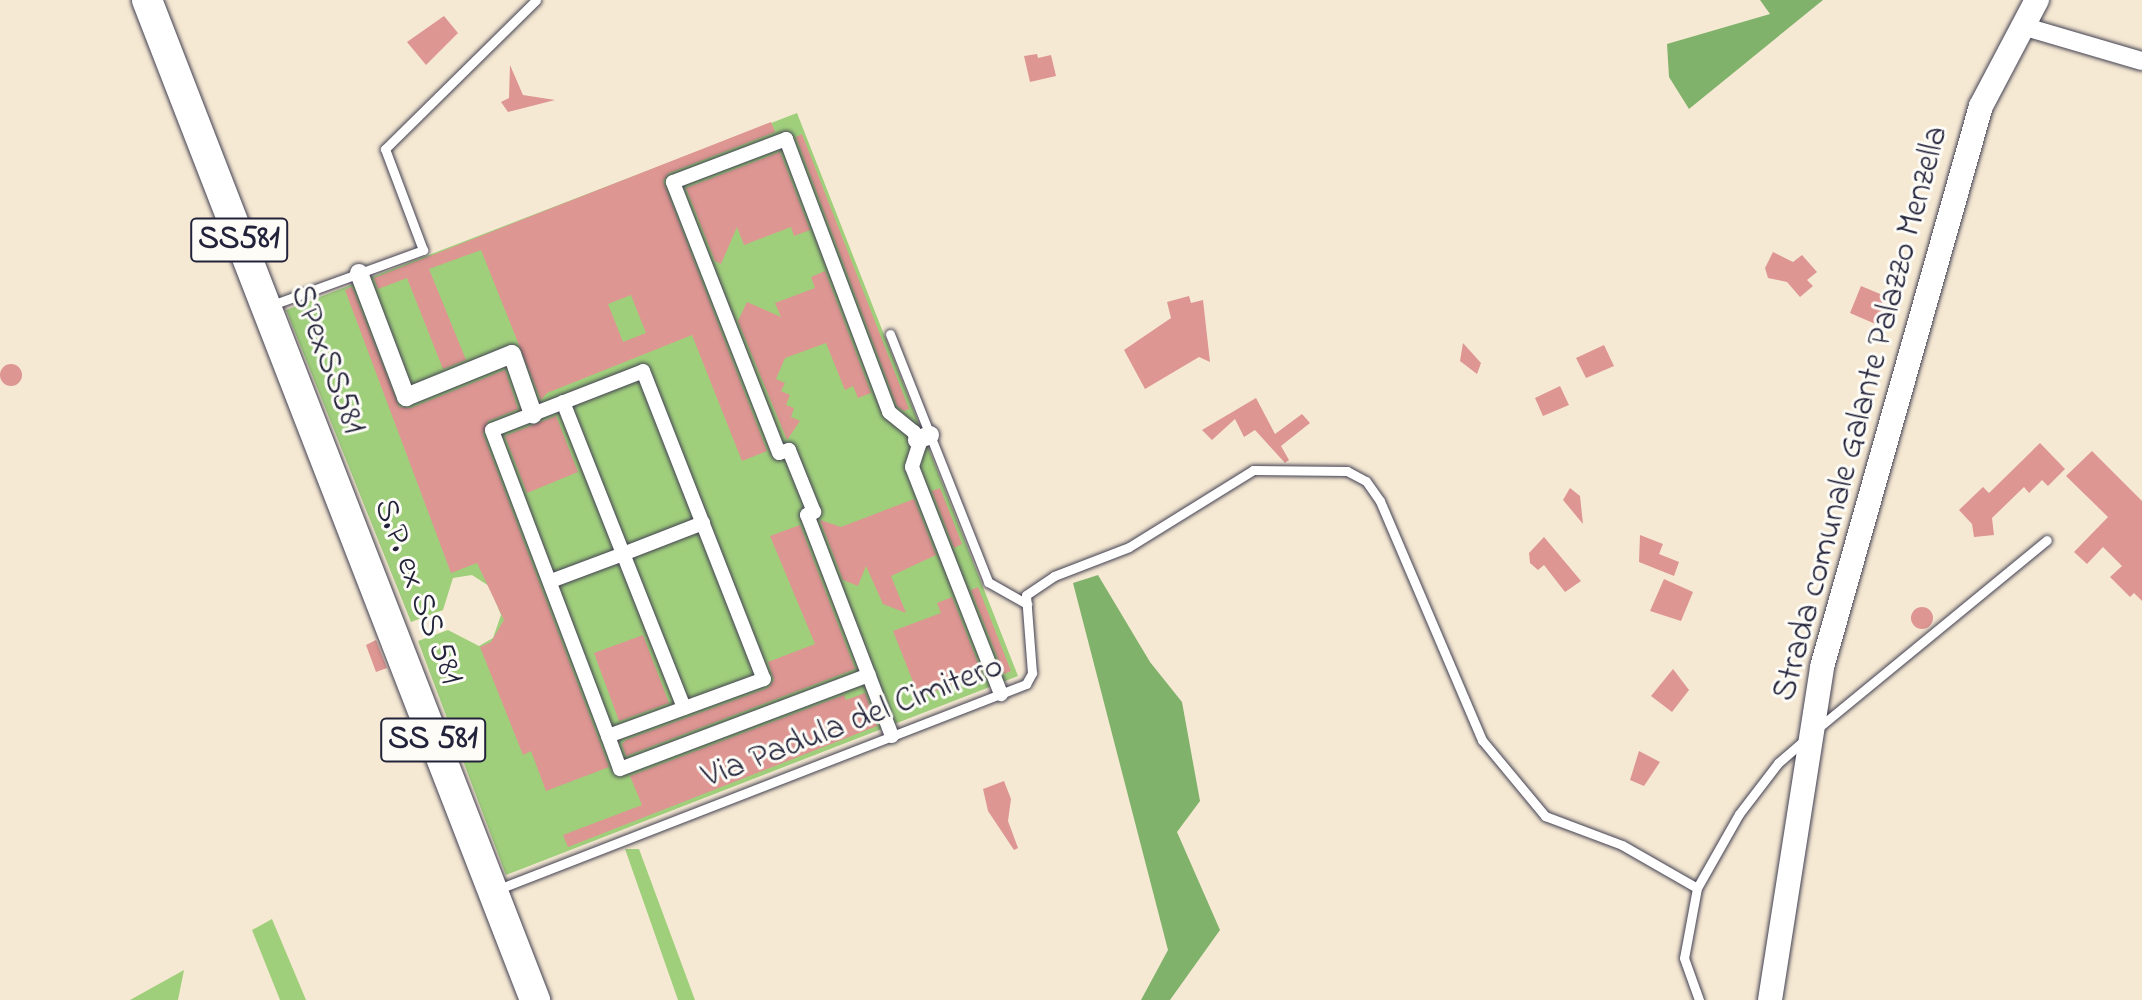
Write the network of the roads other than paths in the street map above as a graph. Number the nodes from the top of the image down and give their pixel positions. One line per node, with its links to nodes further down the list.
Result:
1 (147, 0): 7 (main road, SPexSS581 / SS581)
2 (536, 0): 6 (lane)
3 (2037, 0): 4 (street, Strada comunale Galante Palazzo Menzella)
4 (2022, 26): 5 (street); 21 (street, Strada comunale Galante Palazzo Menzella)
5 (2142, 61)
6 (359, 273): 7 (lane); 10 (street)
7 (265, 307): 12 (main road, SPexSS581 / SS581)
8 (890, 334): 11 (lane)
9 (563, 402): 10 (street); 13 (street); 15 (street)
10 (533, 414): 16 (street)
11 (923, 437): 17 (lane); 18 (street); 19 (street)
12 (332, 479): 25 (main road, S.P. ex SS 581 / SS 581)
13 (703, 523): 15 (street); 20 (street)
14 (2047, 540): 21 (lane)
15 (621, 555): 16 (street); 20 (street)
16 (551, 581): 22 (street)
17 (1027, 604): 19 (lane, Via Padula del Cimitero); 24 (lane)
18 (869, 675): 22 (street); 23 (street)
19 (1001, 694): 23 (lane, Via Padula del Cimitero)
20 (684, 708): 22 (street)
21 (1811, 734): 24 (lane); 28 (street, Strada comunale Galante Palazzo Menzella)
22 (608, 736)
23 (892, 736): 25 (lane, Via Padula del Cimitero)
24 (1697, 888): 27 (lane)
25 (493, 891): 26 (main road, S.P. ex SS 581 / SS 581)
26 (535, 1000)
27 (1699, 1000)
28 (1770, 1000)

